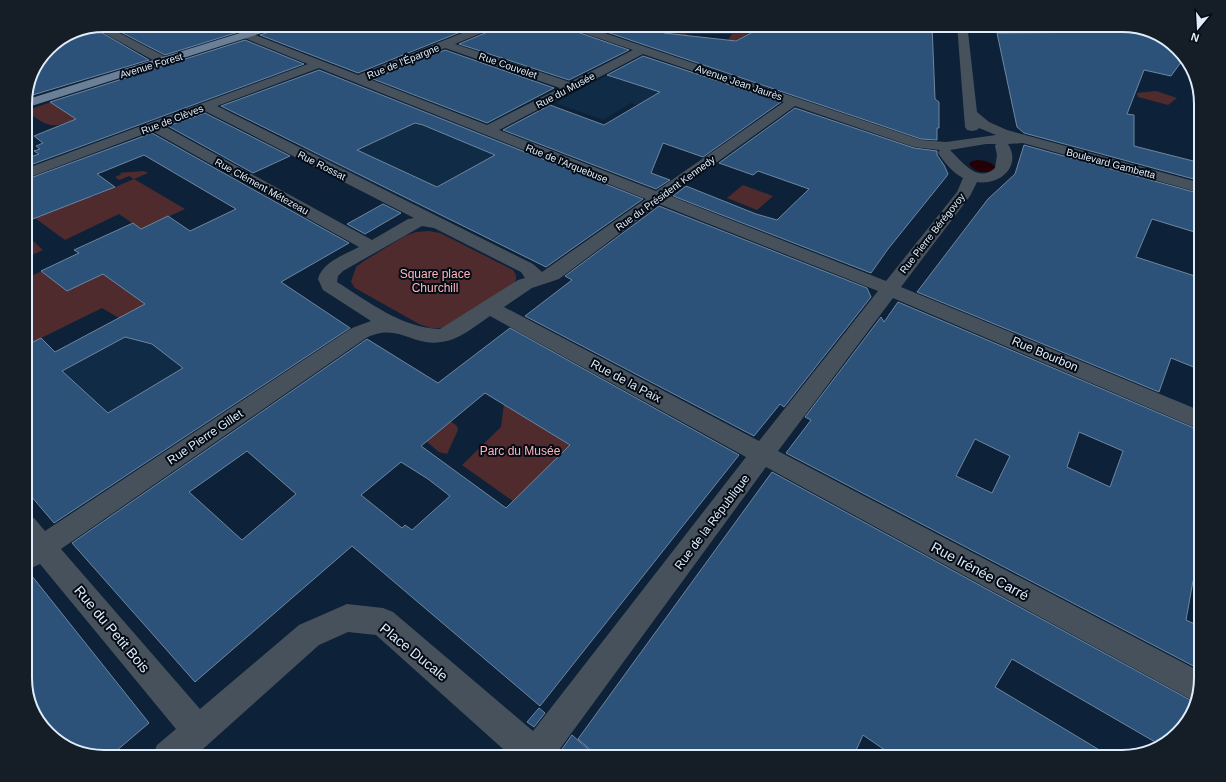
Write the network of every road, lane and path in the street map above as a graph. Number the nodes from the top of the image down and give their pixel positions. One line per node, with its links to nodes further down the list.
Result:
1 (109, 32): 9 (street)
2 (255, 32): 6 (main road, Avenue Forest)
3 (475, 32): 7 (street, Rue de l'Épargne)
4 (590, 32): 8 (street, Avenue Jean Jaurès)
5 (963, 32): 16 (street)
6 (246, 35): 9 (main road, Avenue Forest); 10 (street, Rue de l'Arquebuse)
7 (445, 44): 11 (street, Rue de l'Épargne); 12 (street, Rue Couvelet)
8 (642, 50): 12 (street, Rue du Musée); 13 (street, Avenue Jean Jaurès)
9 (164, 61): 14 (main road, Avenue Forest)
10 (318, 64): 11 (street, Rue de l'Arquebuse); 15 (street, Rue de Clèves)
11 (358, 79): 18 (street, Rue de l'Arquebuse)
12 (571, 87): 18 (street, Rue du Musée)
13 (794, 101): 20 (street, Avenue Jean Jaurès); 26 (street, Rue du Président Kennedy)
14 (32, 102)
15 (206, 106): 17 (street, Rue de Clèves); 27 (street, Rue Rossat)
16 (971, 114): 19 (street, Boulevard Gambetta); 22 (street)
17 (153, 126): 23 (street, Rue de Clèves); 28 (street, Rue Clément Métezeau)
18 (488, 131): 26 (street, Rue de l'Arquebuse)
19 (1022, 139): 22 (street, Boulevard Gambetta); 25 (street, Boulevard Gambetta)
20 (908, 141): 22 (street, Boulevard Gambetta)
21 (1002, 146): 24 (street)
22 (957, 153): 24 (street)
23 (32, 171)
24 (972, 176): 30 (street, Rue Pierre Bérégovoy)
25 (1194, 186)
26 (657, 198): 29 (street, Rue du Président Kennedy); 30 (street, Rue de l'Arquebuse)
27 (439, 224): 28 (street); 29 (street, Rue Rossat)
28 (371, 246): 32 (street)
29 (535, 280): 31 (street, Rue du Président Kennedy)
30 (889, 289): 33 (street, Rue Bourbon); 34 (street, Rue de la République)
31 (488, 309): 32 (street, Rue du Président Kennedy); 34 (street, Rue de la Paix)
32 (394, 326): 35 (street, Rue Pierre Gillet)
33 (1194, 418)
34 (762, 454): 37 (street, Rue Irénée Carré); 41 (street, Rue de la République)
35 (32, 543)
36 (32, 545): 38 (street, Rue du Petit Bois)
37 (1193, 685)
38 (198, 731): 39 (street, Place Ducale); 40 (street, Place Ducale)
39 (177, 750)
40 (529, 750)
41 (540, 750)

